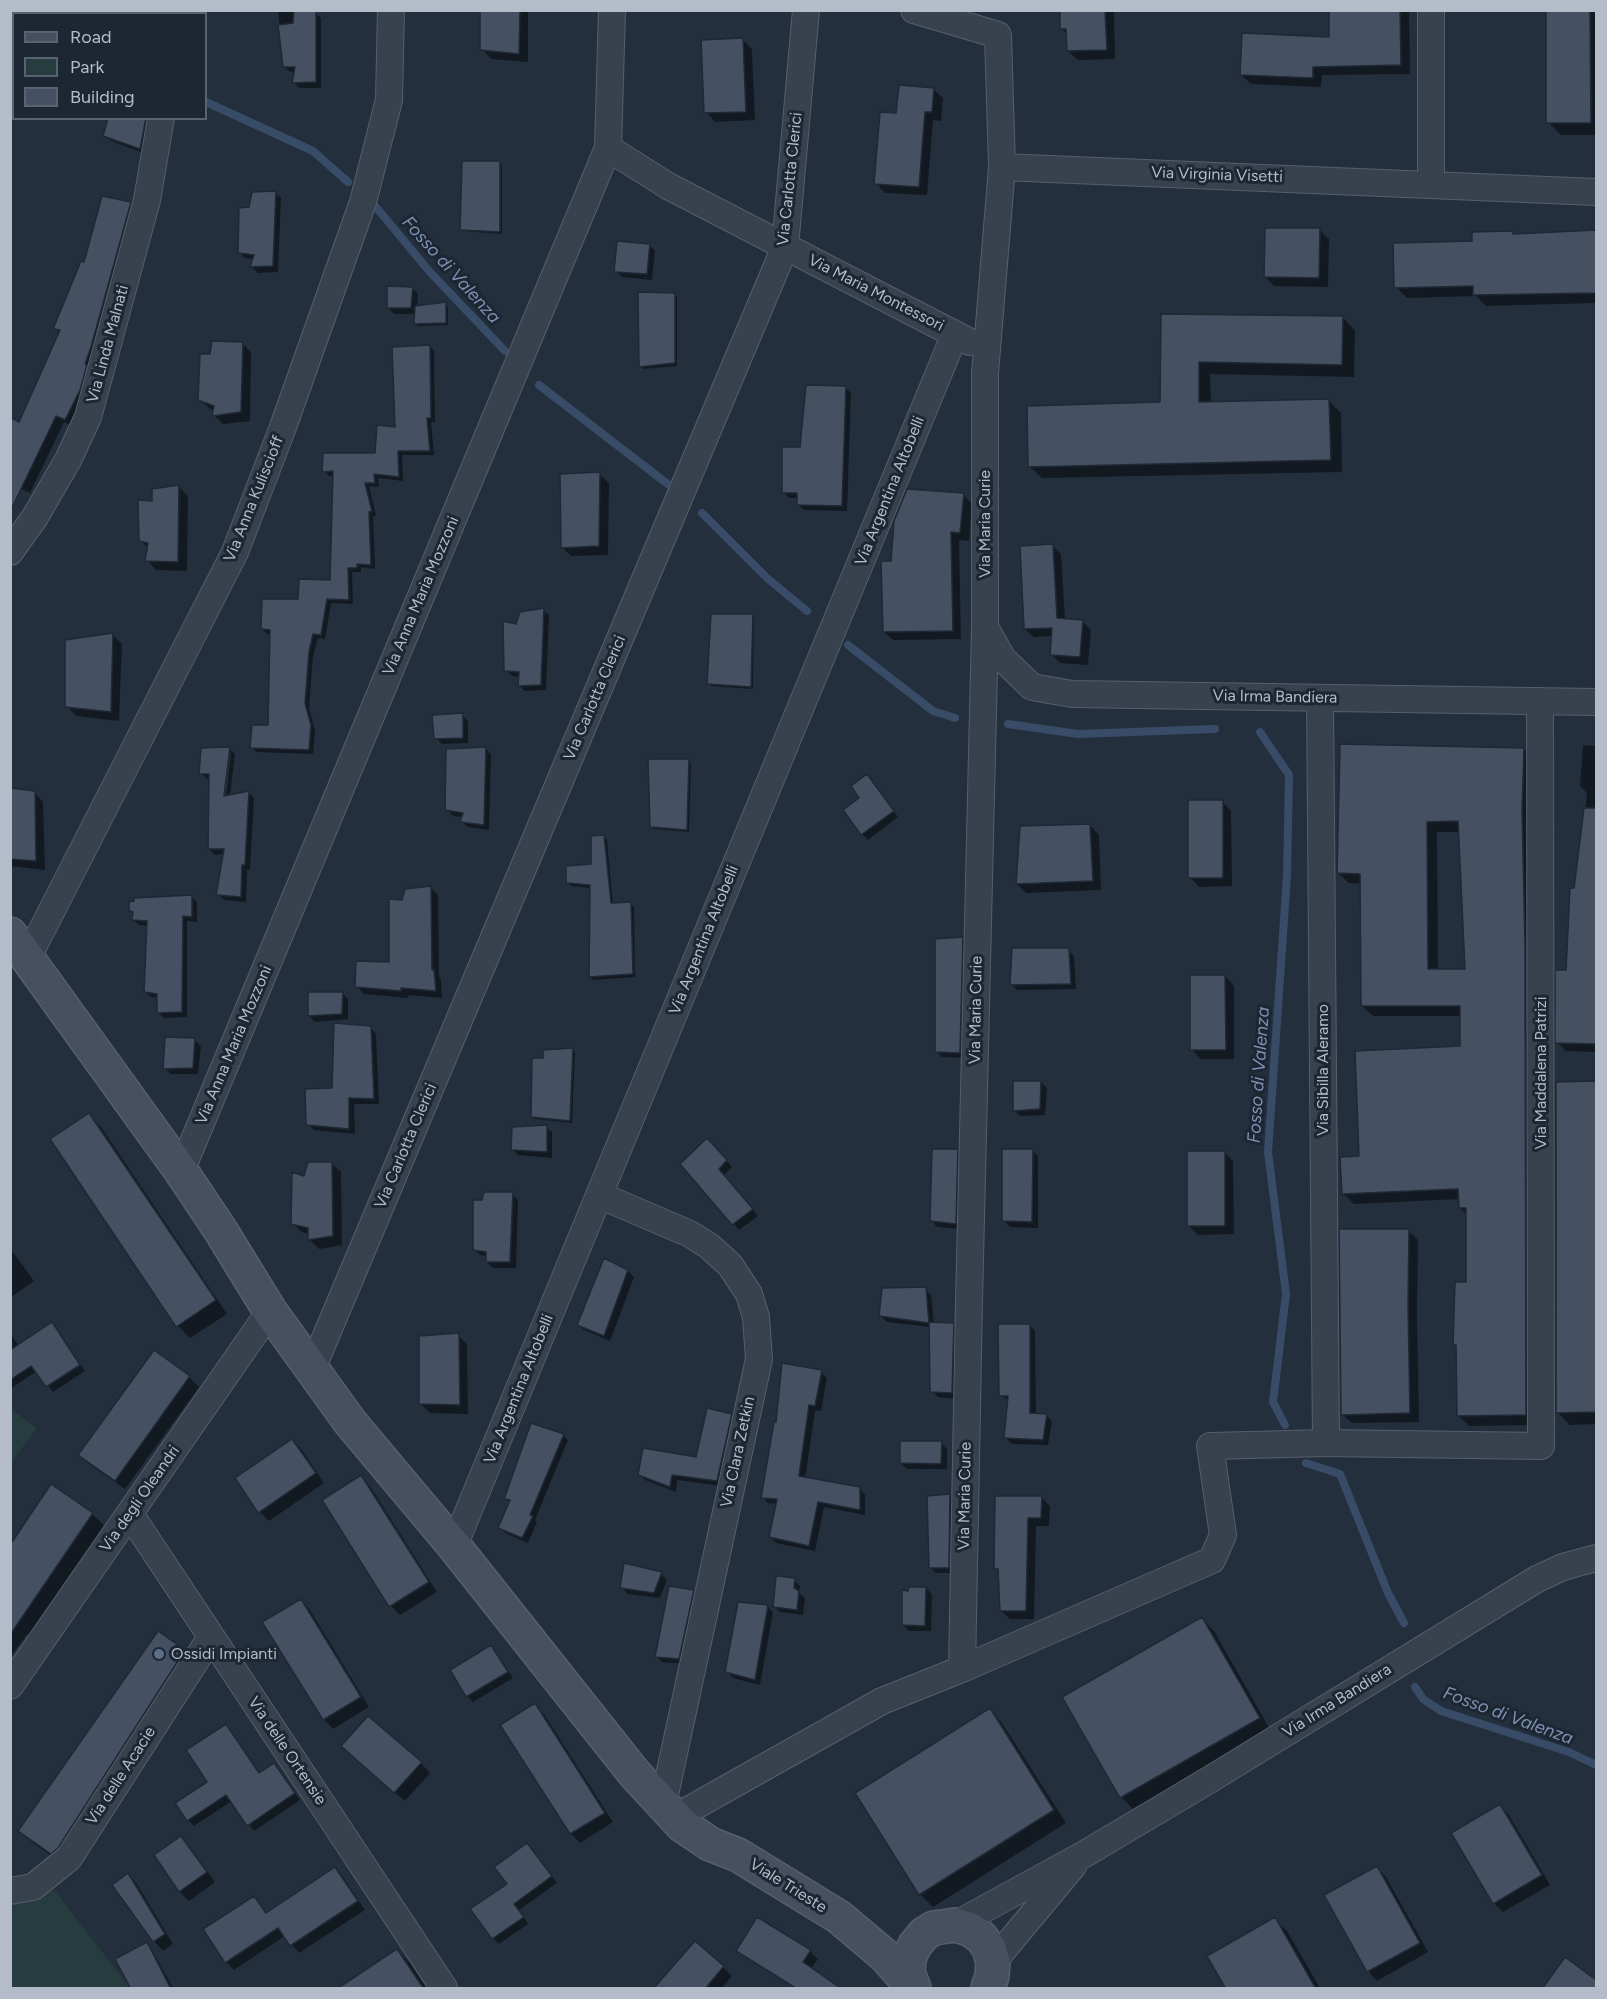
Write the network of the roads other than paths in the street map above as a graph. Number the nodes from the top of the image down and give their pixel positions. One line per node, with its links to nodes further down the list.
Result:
1 (391, 10): 19 (street, Via Anna Kuliscioff)
2 (612, 10): 7 (street, Via Anna Maria Mozzoni)
3 (806, 10): 11 (street, Via Carlotta Clerici)
4 (914, 10): 8 (street)
5 (1431, 10): 9 (street)
6 (161, 120): 14 (street, Via Linda Malnati)
7 (608, 148): 11 (street, Via Maria Montessori); 20 (street, Via Anna Maria Mozzoni)
8 (1002, 166): 9 (street, Via Virginia Visetti); 13 (street)
9 (1431, 184): 10 (street, Via Virginia Visetti)
10 (1596, 192)
11 (785, 247): 12 (street, Via Maria Montessori); 23 (street, Via Carlotta Clerici)
12 (955, 334): 13 (street, Via Maria Montessori); 21 (street, Via Argentina Altobelli)
13 (987, 350): 15 (street, Via Maria Curie)
14 (10, 552)
15 (985, 627): 16 (street, Via Irma Bandiera); 29 (street, Via Maria Curie)
16 (1320, 698): 17 (street, Via Irma Bandiera); 24 (street, Via Sibilla Aleramo)
17 (1540, 701): 18 (street, Via Irma Bandiera); 24 (street, Via Maddalena Patrizi)
18 (1596, 702)
19 (19, 946): 20 (street)
20 (181, 1171): 22 (street)
21 (599, 1195): 26 (street, Via Argentina Altobelli); 32 (street, Via Clara Zetkin)
22 (270, 1311): 23 (street); 25 (street, Via degli Oleandri)
23 (312, 1369): 26 (street)
24 (1326, 1443): 29 (street)
25 (130, 1514): 28 (street, Via delle Ortensie); 30 (street, Via degli Oleandri)
26 (454, 1546): 31 (street)
27 (1596, 1558): 34 (street, Via Irma Bandiera)
28 (211, 1637): 35 (street, Via delle Acacie); 41 (street, Via delle Ortensie)
29 (962, 1669): 32 (street)
30 (10, 1686)
31 (634, 1773): 32 (street, Viale Trieste); 33 (street, Viale Trieste)
32 (678, 1800): 33 (street, Viale Trieste)
33 (738, 1855): 36 (street, Viale Trieste)
34 (1083, 1855): 37 (street, Via Irma Bandiera); 39 (street, Via Irma Bandiera)
35 (10, 1891)
36 (838, 1917): 38 (street, Viale Trieste); 40 (street, Viale Trieste)
37 (956, 1925): 38 (street, Viale Trieste); 39 (street)
38 (924, 1934): 40 (street)
39 (990, 1975)
40 (913, 1988)
41 (444, 1989)

